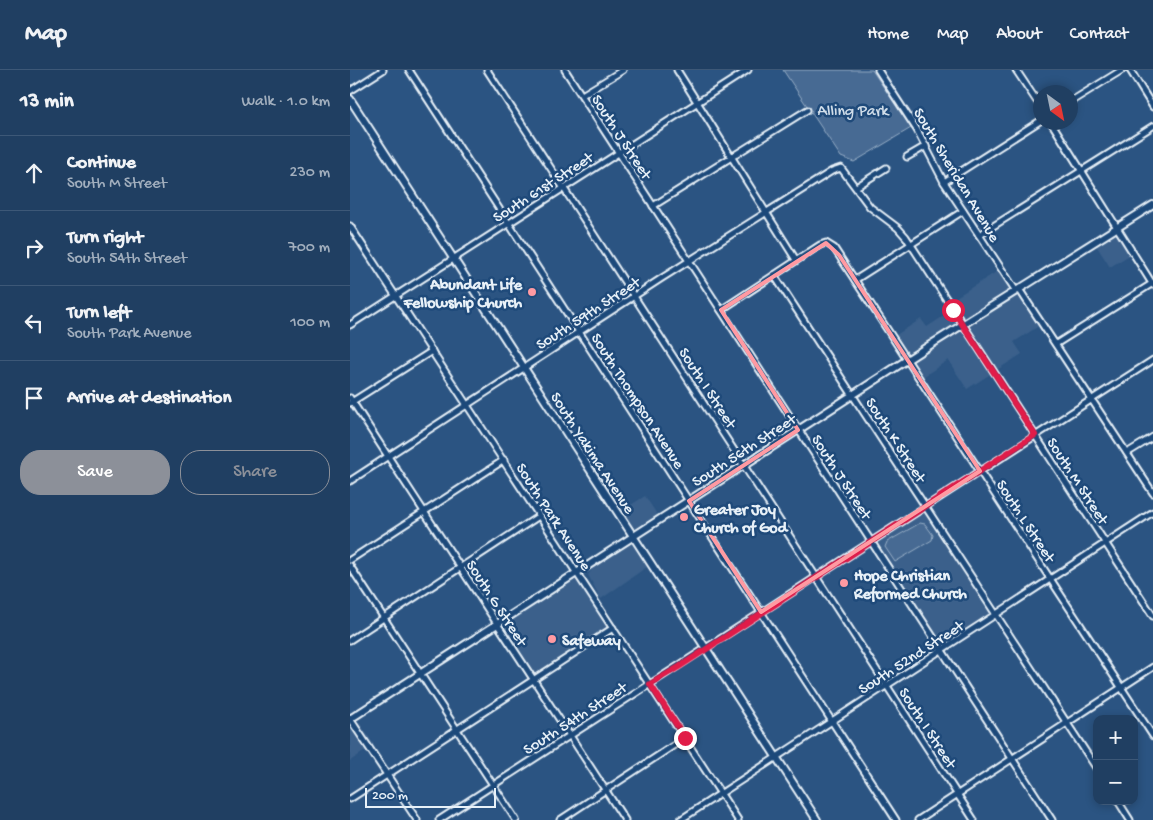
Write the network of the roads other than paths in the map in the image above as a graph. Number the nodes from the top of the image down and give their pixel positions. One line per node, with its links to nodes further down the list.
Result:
1 (383, 70): 12 (street)
2 (409, 70): 37 (street, South Thompson Avenue)
3 (487, 70): 31 (street, South I Street)
4 (565, 70): 13 (street, South J Street)
5 (623, 70): 13 (street)
6 (678, 70): 17 (street)
7 (748, 70): 17 (street, South 61st Street)
8 (878, 70): 23 (street, South Sheridan Avenue)
9 (1016, 70): 14 (street)
10 (1121, 70): 15 (street)
11 (1130, 70): 18 (street)
12 (350, 91)
13 (582, 95): 24 (street, South J Street)
14 (1033, 96)
15 (1078, 97)
16 (350, 99): 42 (main road, South Yakima Avenue)
17 (697, 102): 24 (street, South 61st Street); 26 (street)
18 (1153, 107)
19 (808, 110): 26 (street)
20 (1033, 125): 30 (street)
21 (1153, 126): 29 (street)
22 (1056, 130): 29 (street)
23 (926, 146): 25 (street); 30 (street, South Sheridan Avenue)
24 (618, 151): 31 (street, South 61st Street); 34 (street, South J Street)
25 (907, 157)
26 (732, 158): 34 (street); 36 (street)
27 (841, 168): 32 (street, South M Street); 36 (street, South 59th Street)
28 (886, 168): 32 (street)
29 (1082, 171): 39 (street); 40 (street)
30 (944, 182): 35 (street, South Sheridan Avenue)
31 (564, 187): 37 (street, South 61st Street); 50 (street, South I Street)
32 (856, 187): 41 (street, South M Street)
33 (1153, 205): 39 (main road, South 56th Street)
34 (653, 206): 44 (street, South J Street)
35 (963, 211): 40 (street, South Sheridan Avenue); 41 (street)
36 (766, 213): 43 (street); 44 (street, South 59th Street)
37 (508, 223): 42 (street, South 61st Street); 54 (street, South Thompson Avenue)
38 (350, 226): 49 (street, South Park Avenue)
39 (1117, 228): 47 (street); 48 (main road, South 56th Street)
40 (979, 235): 48 (street, South Sheridan Avenue)
41 (910, 244): 46 (street); 52 (street, South M Street)
42 (453, 259): 49 (street, South 61st Street); 59 (main road, South Yakima Avenue)
43 (796, 260): 45 (street); 46 (street, South L Street)
44 (689, 261): 50 (street, South 59th Street); 51 (street, South J Street)
45 (774, 275): 51 (street); 60 (street, South K Street)
46 (856, 280): 57 (street, South L Street)
47 (1153, 284): 55 (street)
48 (1017, 290): 52 (main road, South 56th Street); 55 (street, South Sheridan Avenue)
49 (396, 296): 53 (street, South 61st Street); 56 (street, South Park Avenue)
50 (635, 296): 54 (street, South 59th Street); 70 (street, South I Street)
51 (721, 310): 64 (street, South J Street)
52 (963, 324): 57 (main road, South 56th Street); 65 (street, South M Street)
53 (350, 325)
54 (580, 332): 59 (street, South 59th Street); 74 (street, South Thompson Avenue)
55 (1056, 344): 61 (street, South Sheridan Avenue)
56 (432, 351): 62 (street); 63 (street, South Park Avenue)
57 (907, 360): 60 (main road, South 56th Street); 71 (street, South L Street)
58 (1153, 360): 61 (street, South 54th Street)
59 (523, 369): 63 (street, South 59th Street); 79 (main road, South Yakima Avenue)
60 (853, 395): 64 (main road, South 56th Street); 75 (street, South K Street)
61 (1091, 399): 65 (street, South 54th Street); 67 (street, South Sheridan Avenue)
62 (351, 401): 68 (street, South G Street)
63 (467, 405): 68 (street, South 59th Street); 69 (street, South Park Avenue)
64 (798, 430): 70 (main road, South 56th Street); 80 (street, South J Street)
65 (1035, 435): 71 (street, South 54th Street); 81 (street, South M Street)
66 (1153, 437): 67 (street)
67 (1127, 453): 73 (street, South Sheridan Avenue)
68 (388, 457): 72 (street, South 59th Street); 76 (street, South G Street)
69 (504, 460): 76 (street); 78 (street, South Park Avenue)
70 (744, 465): 74 (main road, South 56th Street); 86 (street, South I Street)
71 (980, 471): 75 (street, South 54th Street); 87 (street, South L Street)
72 (350, 482)
73 (1153, 493)
74 (689, 501): 79 (main road, South 56th Street); 88 (street, South Thompson Avenue)
75 (926, 506): 80 (street, South 54th Street); 89 (street, South K Street)
76 (424, 512): 82 (street); 84 (street, South G Street)
77 (1153, 512): 81 (street, South 52nd Street)
78 (539, 516): 84 (street); 85 (street, South Park Avenue)
79 (633, 536): 85 (main road, South 56th Street); 95 (main road, South Yakima Avenue)
80 (872, 542): 86 (street, South 54th Street); 96 (street, South J Street)
81 (1106, 543): 87 (street, South 52nd Street); 90 (street, South M Street)
82 (350, 560)
83 (350, 566): 91 (street)
84 (460, 568): 91 (street); 92 (street, South G Street)
85 (577, 572): 92 (main road, South 56th Street); 93 (street, South Park Avenue)
86 (817, 577): 88 (street, South 54th Street); 101 (street, South I Street)
87 (1051, 579): 89 (street, South 52nd Street); 102 (street, South L Street)
88 (761, 612): 95 (street, South 54th Street); 104 (street, South Thompson Avenue)
89 (996, 615): 96 (street, South 52nd Street); 105 (street, South K Street)
90 (1153, 616)
91 (384, 618): 94 (street); 98 (street)
92 (497, 623): 98 (main road, South 56th Street); 99 (street, South G Street)
93 (613, 628): 99 (street); 100 (street, South Park Avenue)
94 (350, 640)
95 (706, 648): 100 (street, South 54th Street); 110 (main road, South Yakima Avenue)
96 (942, 650): 101 (street, South 52nd Street); 111 (street, South J Street)
97 (1153, 667): 102 (street)
98 (420, 672): 103 (main road, South 56th Street); 106 (street)
99 (533, 679): 106 (street); 107 (street, South G Street)
100 (650, 684): 107 (street, South 54th Street); 109 (street, South Park Avenue)
101 (887, 686): 104 (street, South 52nd Street); 117 (street, South I Street)
102 (1122, 688): 105 (street); 108 (street, South L Street)
103 (350, 719): 113 (street)
104 (832, 721): 110 (street, South 52nd Street); 128 (street, South Thompson Avenue)
105 (1067, 723): 111 (street); 112 (street, South K Street)
106 (456, 729): 113 (street); 114 (street)
107 (570, 735): 114 (street, South 54th Street); 115 (street, South G Street)
108 (1153, 736)
109 (685, 738): 115 (street); 116 (street, South Park Avenue)
110 (776, 758): 116 (street, South 52nd Street); 127 (main road, South Yakima Avenue)
111 (1012, 759): 117 (street); 131 (street, South J Street)
112 (1093, 763)
113 (387, 775): 118 (street); 120 (street)
114 (493, 785): 121 (street, South 54th Street); 122 (street)
115 (606, 790): 123 (street); 124 (street, South G Street)
116 (721, 794): 125 (street, South 52nd Street); 126 (street, South Park Avenue)
117 (958, 795): 129 (street); 130 (street, South I Street)
118 (350, 798)
119 (1121, 805): 132 (street)
120 (417, 820)
121 (439, 820)
122 (516, 820)
123 (560, 820)
124 (625, 820)
125 (680, 820)
126 (738, 820)
127 (817, 820)
128 (896, 820)
129 (918, 820)
130 (974, 820)
131 (1052, 820)
132 (1130, 820)

